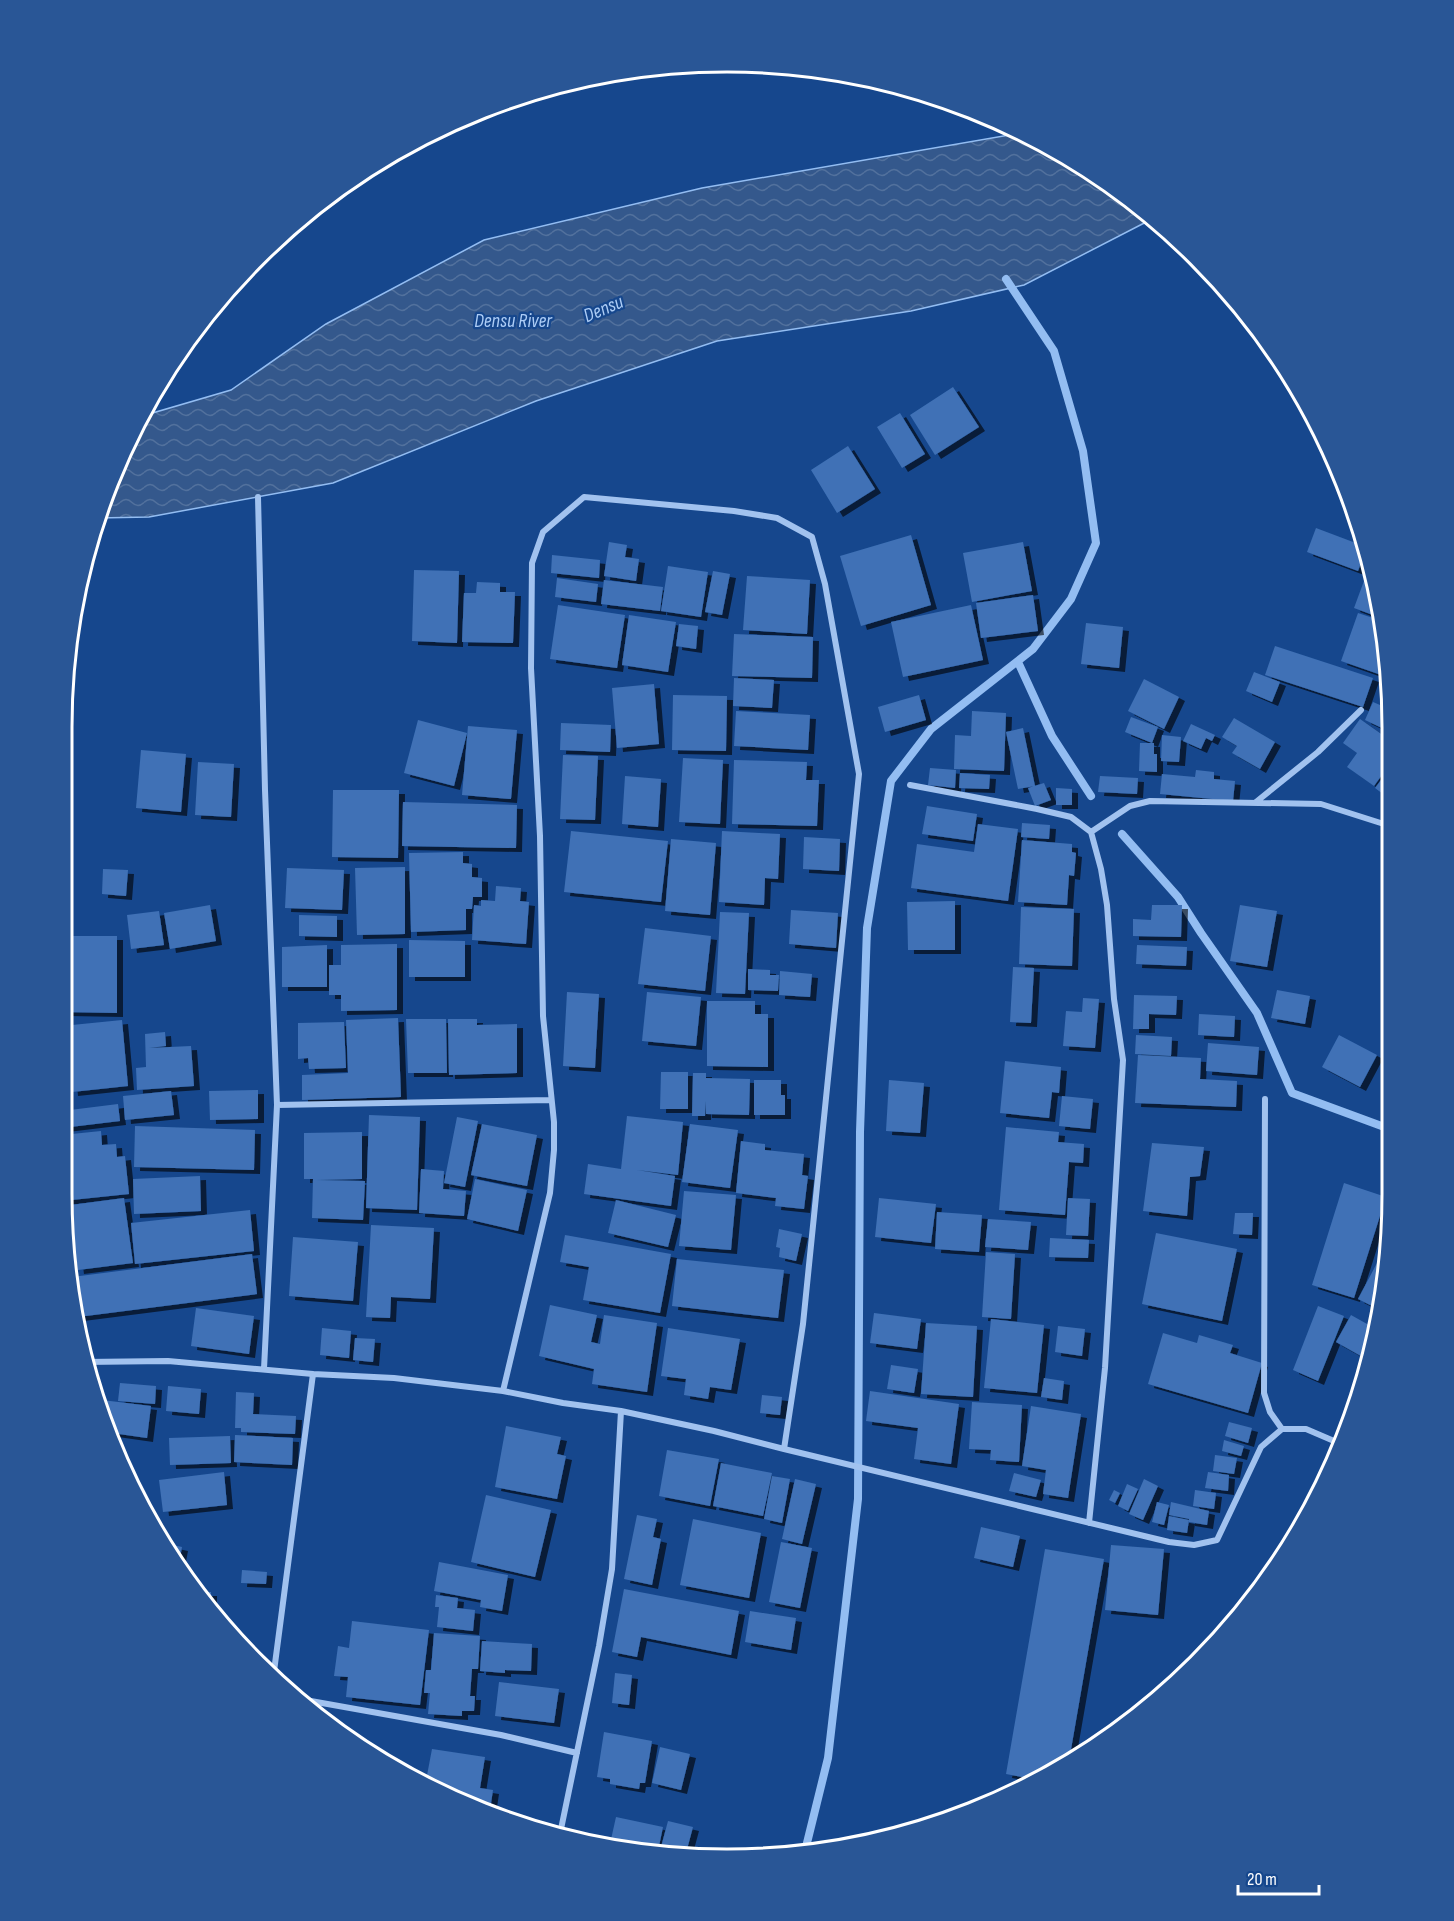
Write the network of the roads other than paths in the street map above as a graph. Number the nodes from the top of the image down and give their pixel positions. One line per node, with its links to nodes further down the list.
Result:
1 (258, 497): 9 (street)
2 (1361, 710): 4 (street)
3 (910, 785): 6 (street)
4 (1255, 803): 5 (street); 6 (street)
5 (1382, 823)
6 (1091, 832): 18 (street)
7 (1265, 1099): 15 (street)
8 (551, 1100): 9 (street); 13 (street); 17 (street)
9 (277, 1105): 11 (street)
10 (94, 1362): 11 (street)
11 (264, 1369): 12 (street)
12 (314, 1374): 13 (street); 19 (street)
13 (503, 1391): 14 (street)
14 (621, 1411): 17 (street); 21 (street)
15 (1282, 1429): 16 (street); 18 (street)
16 (1334, 1441)
17 (784, 1449): 18 (street)
18 (1089, 1523)
19 (275, 1667)
20 (313, 1701): 21 (street)
21 (577, 1753): 22 (street)
22 (561, 1828)

